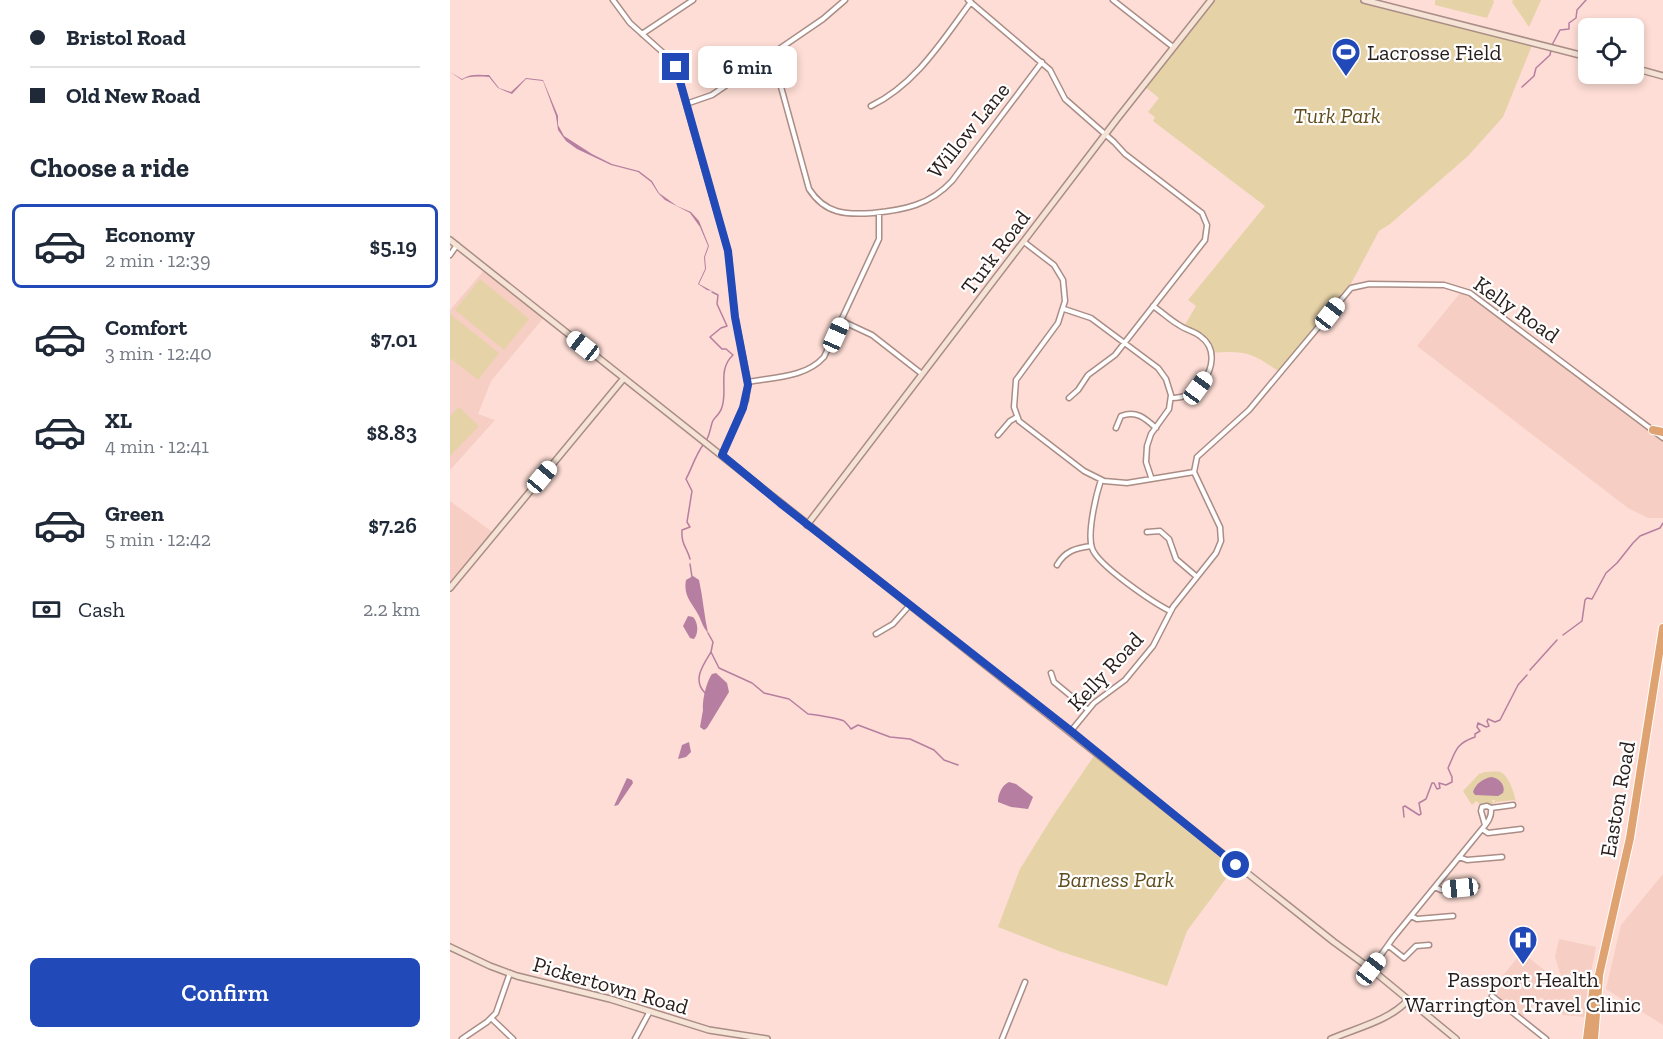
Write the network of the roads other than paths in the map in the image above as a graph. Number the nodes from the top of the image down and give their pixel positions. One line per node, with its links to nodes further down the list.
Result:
1 (613, 0): 8 (street)
2 (693, 0): 8 (street)
3 (845, 0): 10 (street)
4 (1113, 0): 9 (street)
5 (1211, 0): 9 (street, Turk Road)
6 (1364, 0): 11 (street)
7 (970, 1): 12 (street); 16 (street)
8 (642, 34): 15 (street)
9 (1173, 47): 17 (street, Turk Road)
10 (772, 54): 15 (street); 18 (street, Willow Lane)
11 (1578, 54)
12 (1042, 62): 17 (street); 18 (street, Willow Lane)
13 (1644, 71): 14 (street)
14 (1663, 76)
15 (686, 104): 29 (street)
16 (871, 106)
17 (1105, 135): 20 (street, Turk Road); 23 (street)
18 (879, 212): 25 (street)
19 (450, 240): 21 (street)
20 (1023, 241): 24 (street); 27 (street, Turk Road)
21 (457, 246): 22 (street); 28 (street)
22 (450, 255)
23 (1153, 306): 26 (street); 31 (street)
24 (1064, 309): 26 (street); 32 (street)
25 (842, 321): 27 (street); 29 (street)
26 (1124, 343): 30 (street); 31 (street)
27 (922, 374): 43 (street, Turk Road)
28 (624, 378): 39 (street); 48 (street)
29 (747, 382): 39 (street)
30 (1070, 398)
31 (1171, 398): 34 (street)
32 (1017, 417): 37 (street); 42 (street)
33 (1116, 428): 34 (street)
34 (1156, 428): 41 (street)
35 (1653, 430): 36 (highway); 38 (street, Kelly Road); 40 (street, Kelly Road)
36 (1663, 432)
37 (998, 435)
38 (1663, 438)
39 (722, 455): 43 (street)
40 (1194, 472): 41 (street); 47 (street, Kelly Road)
41 (1151, 478): 42 (street)
42 (1101, 480): 45 (street)
43 (807, 525): 49 (street)
44 (1147, 532): 47 (street)
45 (1091, 546): 46 (street); 50 (street)
46 (1057, 565)
47 (1197, 578): 50 (street, Kelly Road)
48 (450, 588)
49 (909, 606): 52 (street); 55 (street)
50 (1170, 611): 54 (street, Kelly Road)
51 (1663, 628): 71 (highway, Easton Road)
52 (876, 634)
53 (1051, 673): 54 (street)
54 (1088, 710): 55 (street, Kelly Road)
55 (1071, 731): 69 (street)
56 (1514, 805): 57 (street)
57 (1491, 808): 58 (street); 58 (street)
58 (1484, 827): 59 (street); 60 (street)
59 (1521, 829)
60 (1459, 857): 61 (street); 63 (street)
61 (1502, 857)
62 (1477, 886): 63 (street)
63 (1435, 887): 64 (street)
64 (1411, 916): 65 (street); 67 (street)
65 (1453, 916)
66 (1429, 945): 67 (street)
67 (1389, 946): 69 (street)
68 (450, 947): 70 (street, Pickertown Road)
69 (1371, 969): 74 (street)
70 (510, 973): 75 (street, Pickertown Road); 76 (street)
71 (1599, 975): 86 (highway, Easton Road); 87 (highway, Easton Road)
72 (1025, 982): 82 (street)
73 (1492, 996): 85 (street)
74 (1408, 1000): 83 (street); 84 (street)
75 (650, 1011): 77 (street, Pickertown Road); 80 (street)
76 (491, 1018): 78 (street); 79 (street)
77 (752, 1038): 81 (street, Pickertown Road)
78 (462, 1039)
79 (513, 1039)
80 (635, 1039)
81 (767, 1039)
82 (1002, 1039)
83 (1331, 1039)
84 (1456, 1039)
85 (1546, 1039)
86 (1587, 1039)
87 (1594, 1039)

